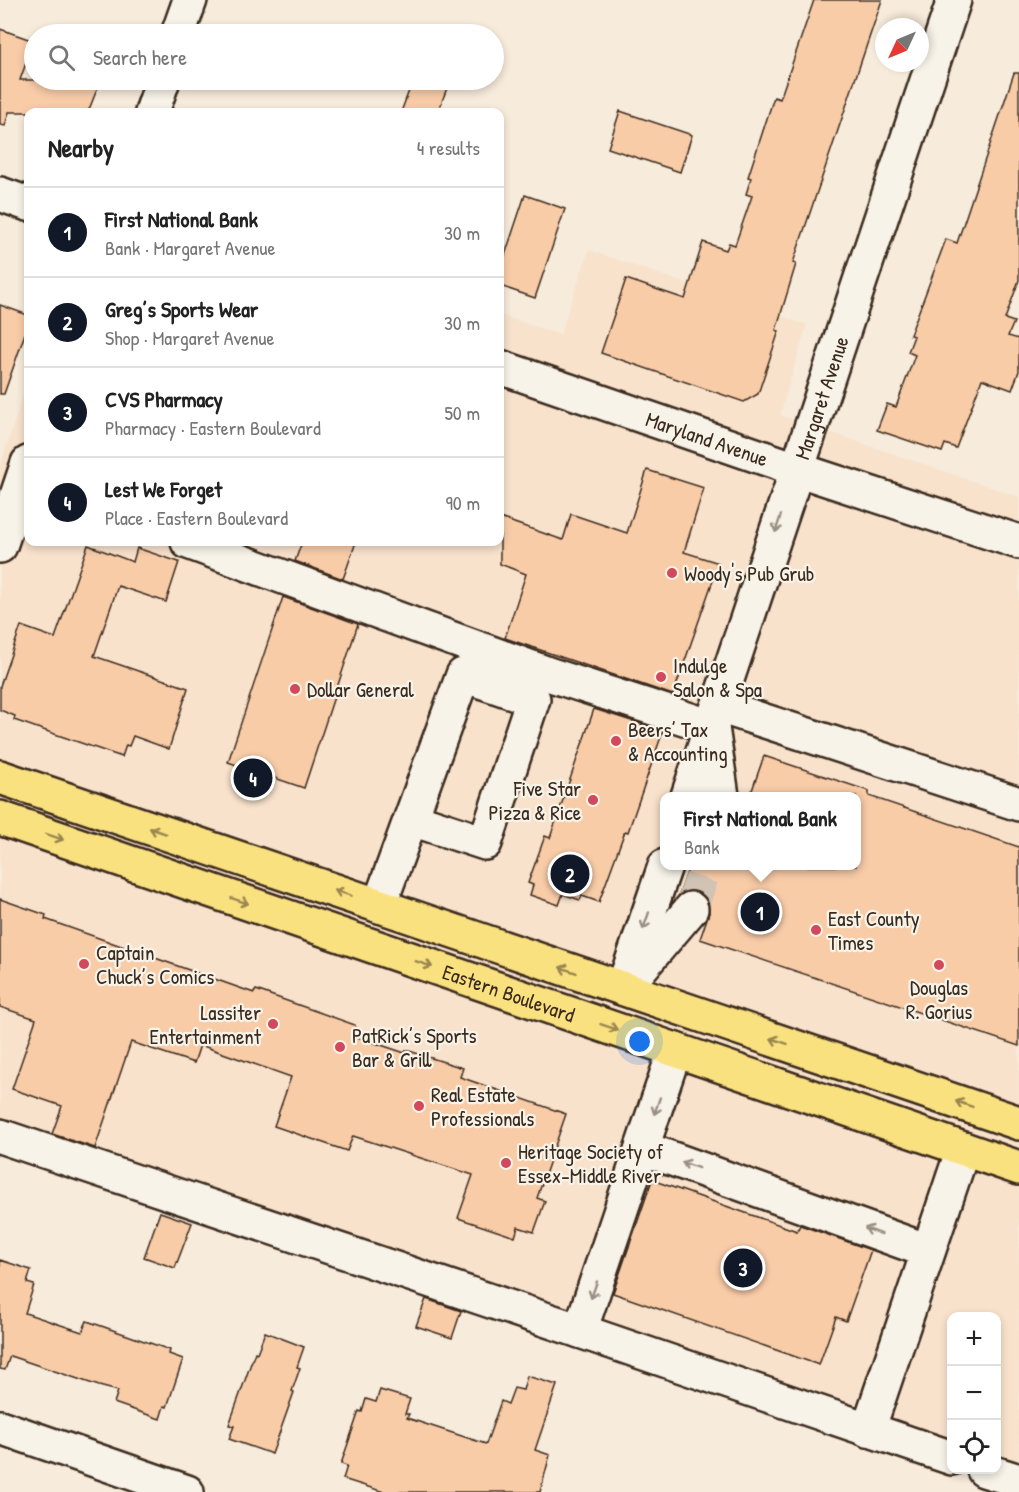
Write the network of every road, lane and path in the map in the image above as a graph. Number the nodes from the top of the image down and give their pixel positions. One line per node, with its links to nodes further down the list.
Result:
1 (190, 0): 3 (street)
2 (954, 0): 9 (street, Margaret Avenue)
3 (182, 24)
4 (160, 90): 5 (street)
5 (153, 108)
6 (0, 194): 7 (street)
7 (24, 203)
8 (504, 368): 9 (street, Maryland Avenue)
9 (796, 469): 11 (street, Maryland Avenue); 14 (street, Margaret Avenue, one-way to 14)
10 (20, 476): 12 (street)
11 (1019, 542)
12 (0, 546)
13 (199, 546): 14 (street)
14 (715, 716): 16 (street, Margaret Avenue); 17 (street); 18 (street)
15 (0, 777): 22 (main road, Eastern Boulevard, one-way to 15)
16 (689, 792)
17 (722, 792)
18 (1019, 804)
19 (0, 818): 25 (main road, Eastern Boulevard, one-way to 25)
20 (412, 819): 20 (street); 22 (street)
21 (663, 870): 24 (street, one-way to 24)
22 (379, 906): 24 (main road, Eastern Boulevard, one-way to 22)
23 (691, 909): 24 (street)
24 (623, 988): 26 (main road, Eastern Boulevard, one-way to 24)
25 (675, 1050): 28 (street, one-way to 28); 29 (main road, Eastern Boulevard)
26 (1019, 1123)
27 (0, 1136): 32 (street)
28 (642, 1148): 31 (street, one-way to 28); 32 (street, one-way to 32)
29 (963, 1149): 30 (main road, Eastern Boulevard); 31 (street)
30 (1019, 1168)
31 (928, 1251): 34 (street)
32 (580, 1331): 34 (street)
33 (0, 1427): 38 (street)
34 (868, 1430): 35 (street)
35 (947, 1457)
36 (997, 1474): 37 (street)
37 (1019, 1481)
38 (187, 1492)

